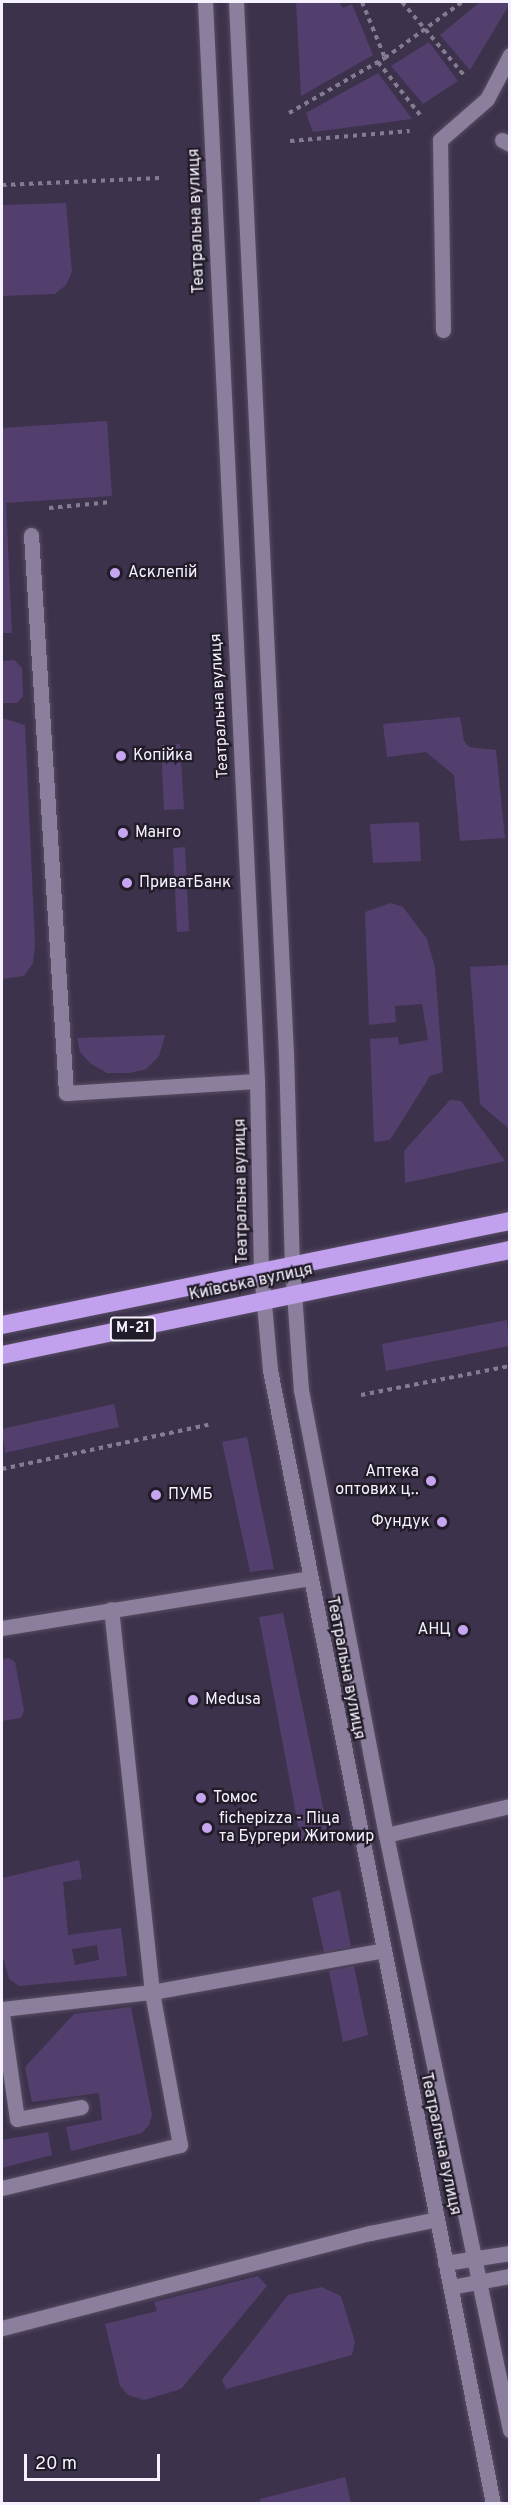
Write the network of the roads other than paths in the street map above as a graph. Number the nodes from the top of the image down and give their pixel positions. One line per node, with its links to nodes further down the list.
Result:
1 (204, 2): 6 (street, Театральна вулиця)
2 (236, 2): 9 (street, Театральна вулиця)
3 (510, 55): 4 (street)
4 (443, 330)
5 (31, 535): 6 (street)
6 (257, 1081): 10 (street, Театральна вулиця)
7 (510, 1221): 9 (highway, Київська вулиця)
8 (510, 1250): 11 (highway, Київська вулиця / М-21)
9 (292, 1265): 10 (highway, Київська вулиця); 11 (street, Театральна вулиця)
10 (261, 1271): 12 (street, Театральна вулиця); 13 (highway, Київська вулиця / М-21)
11 (295, 1293): 12 (highway, Київська вулиця / М-21); 19 (street, Театральна вулиця)
12 (264, 1300): 14 (highway, Київська вулиця / М-21); 15 (street, Театральна вулиця)
13 (2, 1325)
14 (2, 1355)
15 (309, 1578): 16 (street); 20 (street, Театральна вулиця)
16 (111, 1609): 17 (street); 21 (street)
17 (2, 1628)
18 (510, 1806): 19 (street)
19 (386, 1835): 28 (street, Театральна вулиця)
20 (381, 1951): 21 (street); 26 (street, Театральна вулиця)
21 (152, 1992): 22 (street); 25 (street)
22 (2, 2009)
23 (2, 2014): 24 (street)
24 (81, 2108)
25 (2, 2188)
26 (437, 2219): 29 (street, Театральна вулиця); 33 (street)
27 (510, 2253): 28 (street)
28 (475, 2260): 29 (street); 31 (street, Театральна вулиця)
29 (446, 2264): 32 (street, Театральна вулиця)
30 (510, 2276): 31 (street)
31 (480, 2282): 32 (street); 34 (street, Театральна вулиця)
32 (451, 2287): 35 (street, Театральна вулиця)
33 (2, 2328)
34 (510, 2430)
35 (493, 2504)

